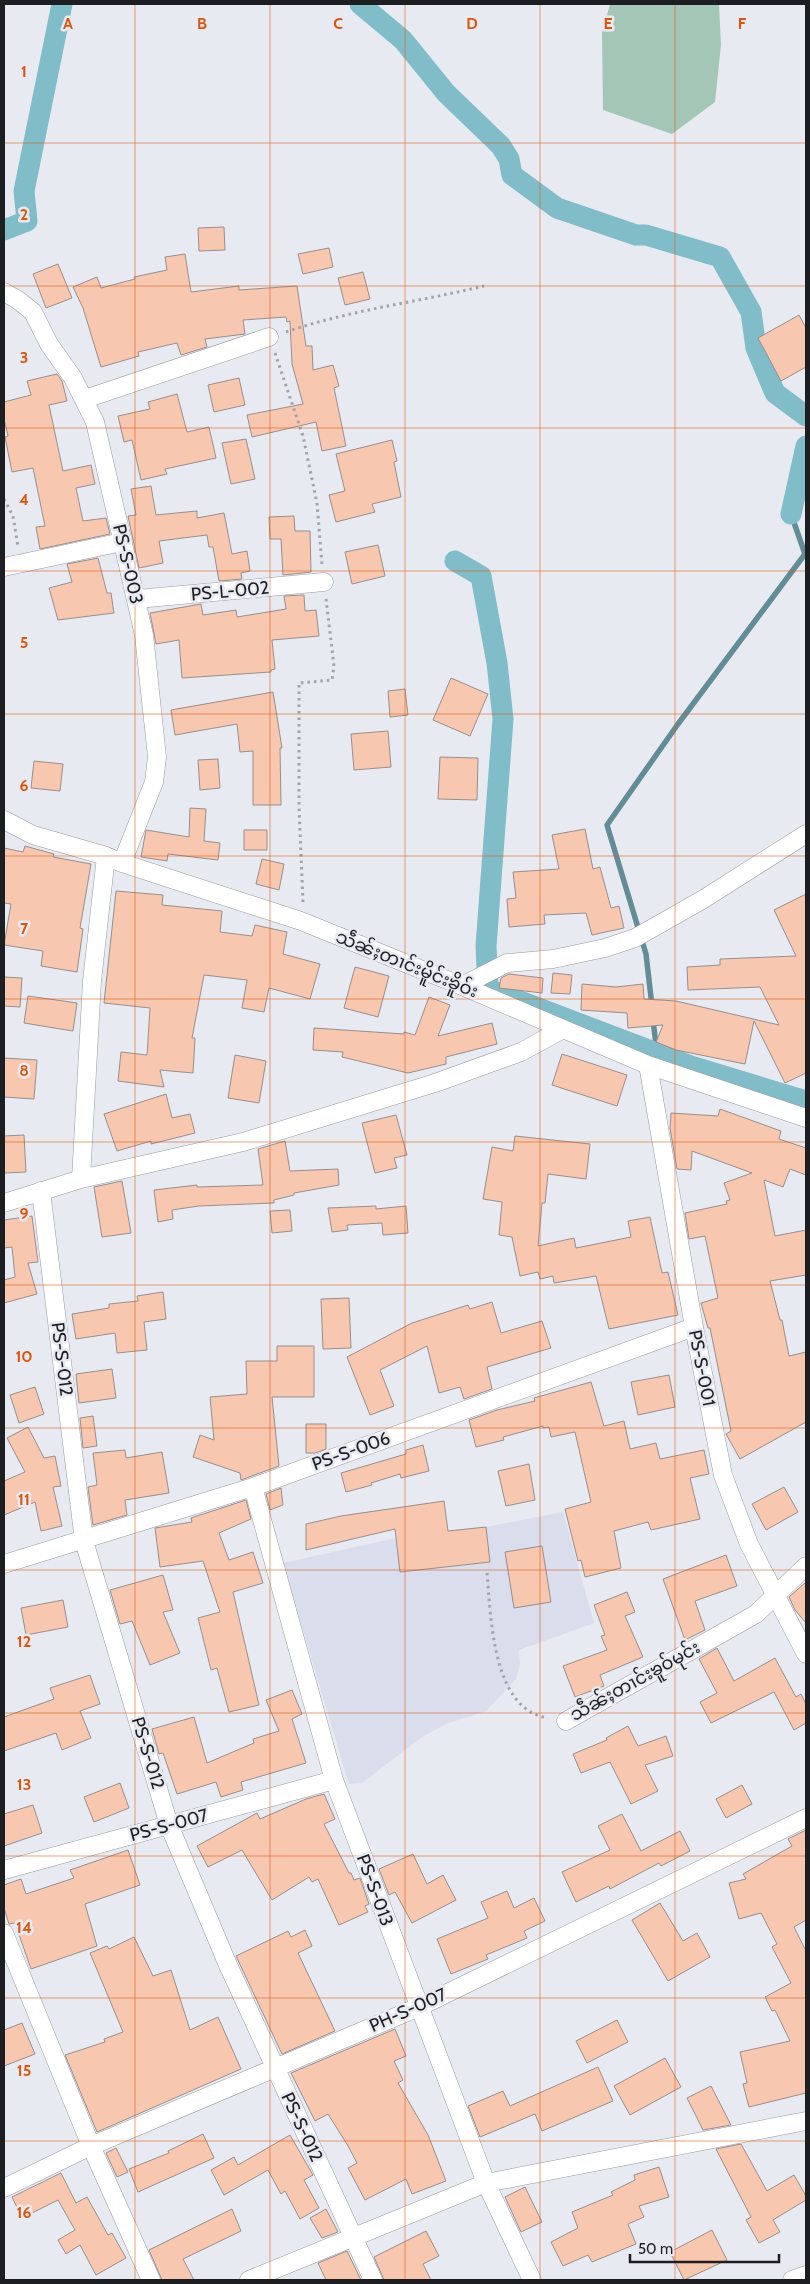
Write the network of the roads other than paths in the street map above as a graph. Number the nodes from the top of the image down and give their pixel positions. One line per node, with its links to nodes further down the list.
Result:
1 (4, 292): 3 (street, PS-S-003)
2 (269, 337): 3 (street)
3 (85, 399): 4 (street, PS-S-003)
4 (122, 542): 5 (street); 7 (street, PS-S-003)
5 (4, 567)
6 (324, 582): 7 (street, PS-L-002)
7 (137, 599): 11 (street, PS-S-003)
8 (4, 820): 10 (street, သဵၼ်ႈတၢင်းမိူင်းၶိူဝ်း)
9 (806, 834): 12 (street)
10 (106, 856): 11 (street, သဵၼ်ႈတၢင်းမိူင်းၶိူဝ်း); 16 (street)
11 (122, 863): 12 (street, သဵၼ်ႈတၢင်းမိူင်းၶိူဝ်း)
12 (462, 986): 13 (street, သဵၼ်ႈတၢင်းမိူင်းၶိူဝ်း)
13 (563, 1029): 14 (street, သဵၼ်ႈတၢင်းမိူင်းၶိူဝ်း); 16 (street)
14 (648, 1065): 15 (street, သဵၼ်ႈတၢင်းမိူင်းၶိူဝ်း); 19 (street, PS-S-001)
15 (806, 1118)
16 (81, 1179): 17 (street)
17 (41, 1191): 18 (street); 21 (street, PS-S-012)
18 (4, 1203)
19 (694, 1327): 20 (street, PS-S-006); 24 (street, PS-S-001)
20 (253, 1486): 21 (street, PS-S-006); 27 (street, PS-S-013)
21 (84, 1541): 22 (street, PS-S-006); 29 (street, PS-S-012)
22 (4, 1564)
23 (806, 1566): 24 (street, သဵၼ်ႈတၢင်းၶူဝ်မုင်း)
24 (776, 1596): 25 (street, PS-S-001); 26 (street, သဵၼ်ႈတၢင်းၶူဝ်မုင်း)
25 (806, 1654)
26 (566, 1721)
27 (334, 1780): 29 (street, PS-S-007); 32 (street, PS-S-013)
28 (806, 1818): 32 (street, PH-S-007)
29 (169, 1825): 30 (street, PS-S-007); 33 (street, PS-S-012)
30 (4, 1870)
31 (4, 1932): 35 (street)
32 (419, 2007): 33 (street, PH-S-007); 36 (street, PS-S-013)
33 (275, 2068): 35 (street, PH-S-007); 38 (street, PS-S-012)
34 (806, 2121): 36 (street)
35 (91, 2146): 37 (street, PH-S-007); 40 (street)
36 (486, 2183): 38 (street); 43 (street, PS-S-013)
37 (4, 2188)
38 (353, 2237): 41 (street); 42 (street, PS-S-012)
39 (806, 2275): 44 (street)
40 (151, 2280)
41 (249, 2280)
42 (373, 2280)
43 (532, 2280)
44 (792, 2280)

